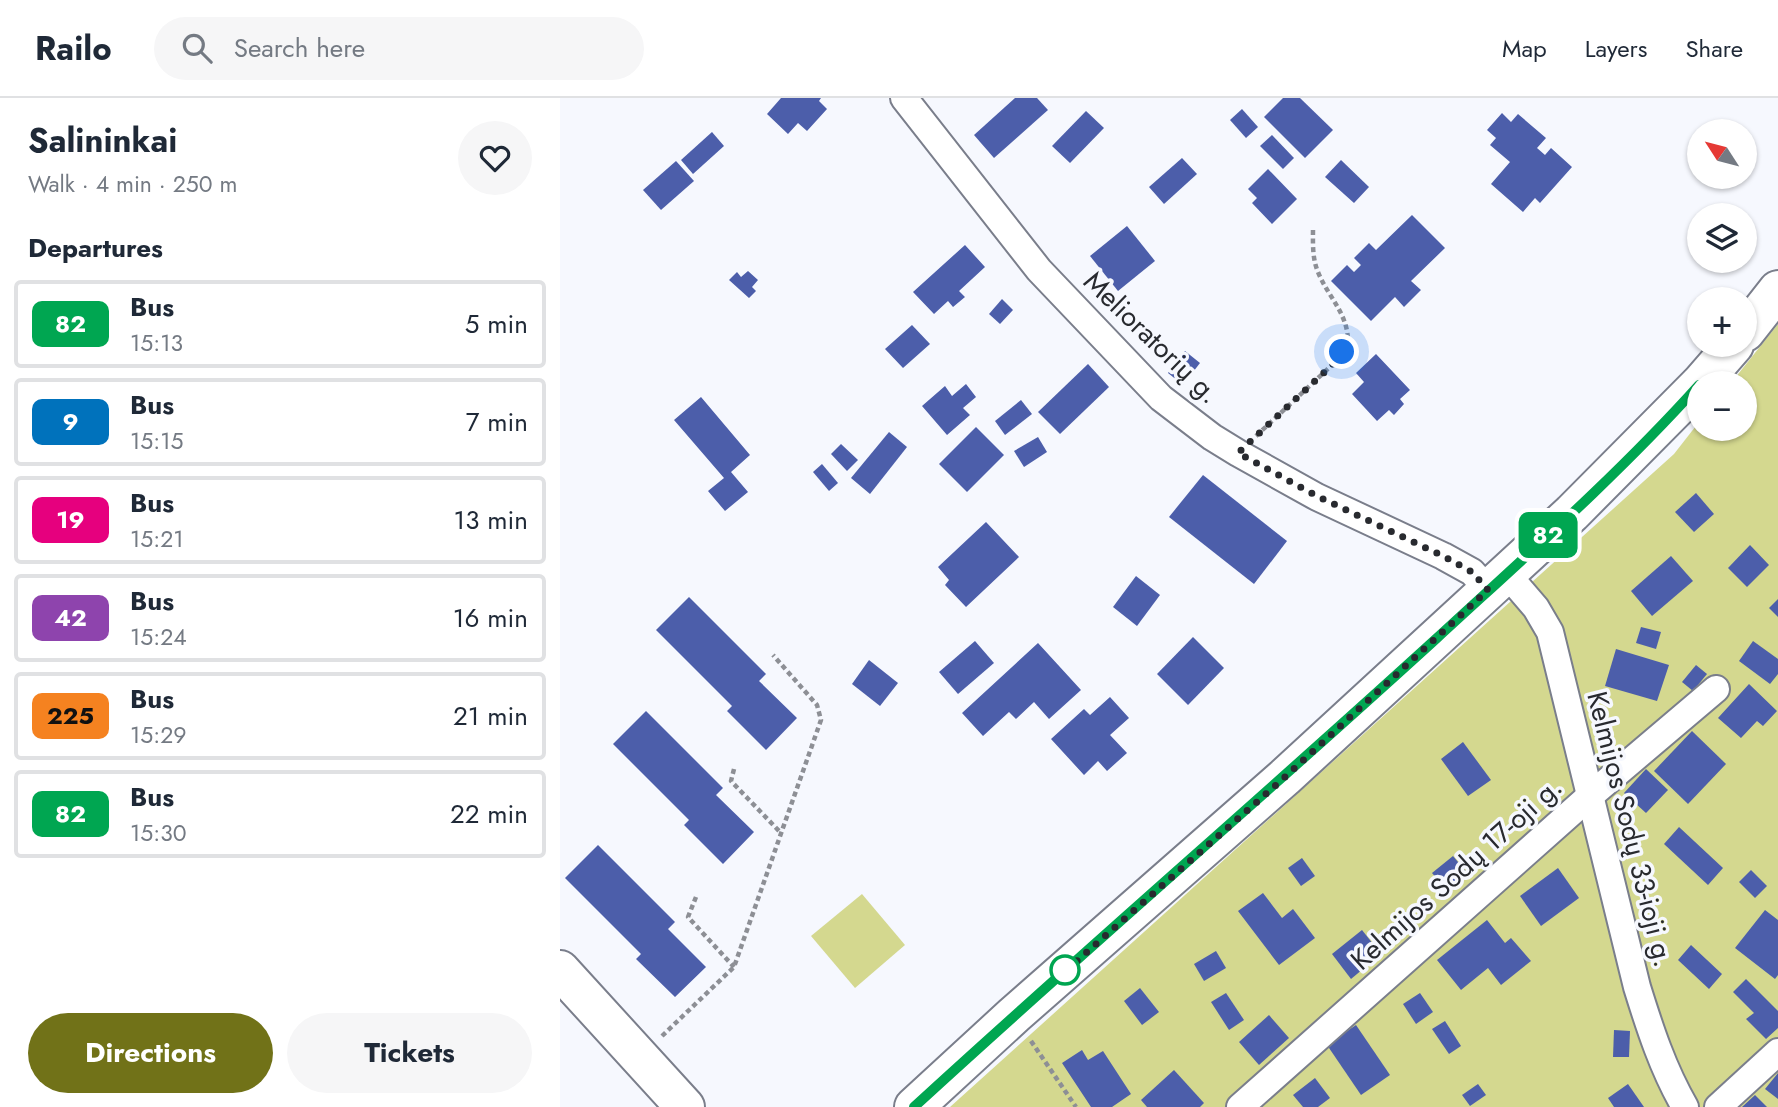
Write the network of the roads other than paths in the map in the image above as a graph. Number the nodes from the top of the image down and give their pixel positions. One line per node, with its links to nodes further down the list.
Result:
1 (904, 98): 7 (street, Melioratorių g.)
2 (1778, 290): 3 (main road)
3 (1757, 316)
4 (1724, 357): 5 (main road)
5 (1711, 371)
6 (1687, 397): 7 (main road)
7 (1497, 582): 9 (street, Kelmijos Sodų 33-ioji g.); 13 (main road)
8 (1716, 689): 9 (street, Kelmijos Sodų 17-oji g.)
9 (1591, 796): 14 (street, Kelmijos Sodų 17-oji g.); 15 (street, Kelmijos Sodų 33-ioji g.)
10 (560, 970): 12 (main road)
11 (1778, 1052): 16 (street)
12 (685, 1107)
13 (914, 1107)
14 (1240, 1107)
15 (1685, 1107)
16 (1718, 1107)

